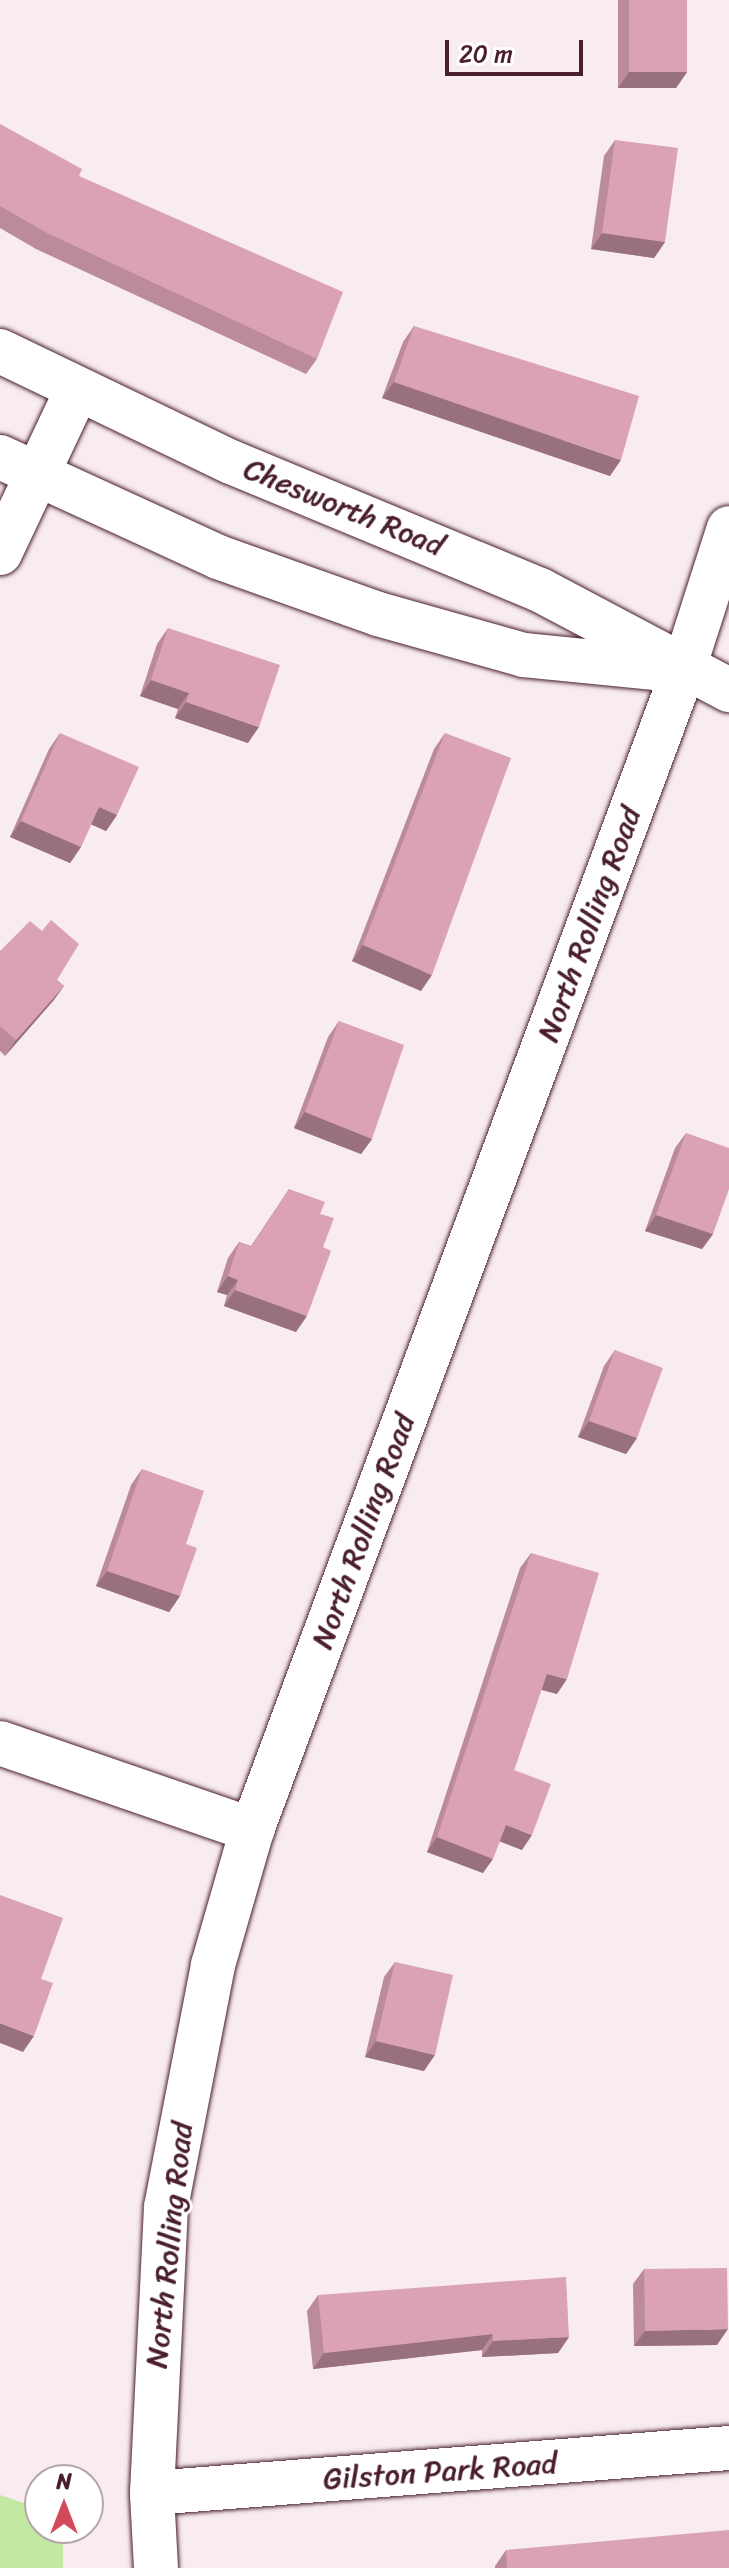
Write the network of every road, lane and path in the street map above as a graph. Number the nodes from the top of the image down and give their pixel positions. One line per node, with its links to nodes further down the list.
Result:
1 (0, 351): 2 (street, Chesworth Road)
2 (77, 390): 3 (street); 6 (street, Chesworth Road)
3 (18, 466): 5 (street); 6 (street, Chesworth Road)
4 (729, 528): 6 (street, North Rolling Road)
5 (0, 553)
6 (683, 671): 7 (street, Chesworth Road); 9 (street, North Rolling Road)
7 (729, 690)
8 (0, 1743): 9 (street)
9 (252, 1830): 11 (street, North Rolling Road)
10 (729, 2448): 11 (street, Gilston Park Road)
11 (152, 2493): 12 (street, North Rolling Road)
12 (156, 2568)

